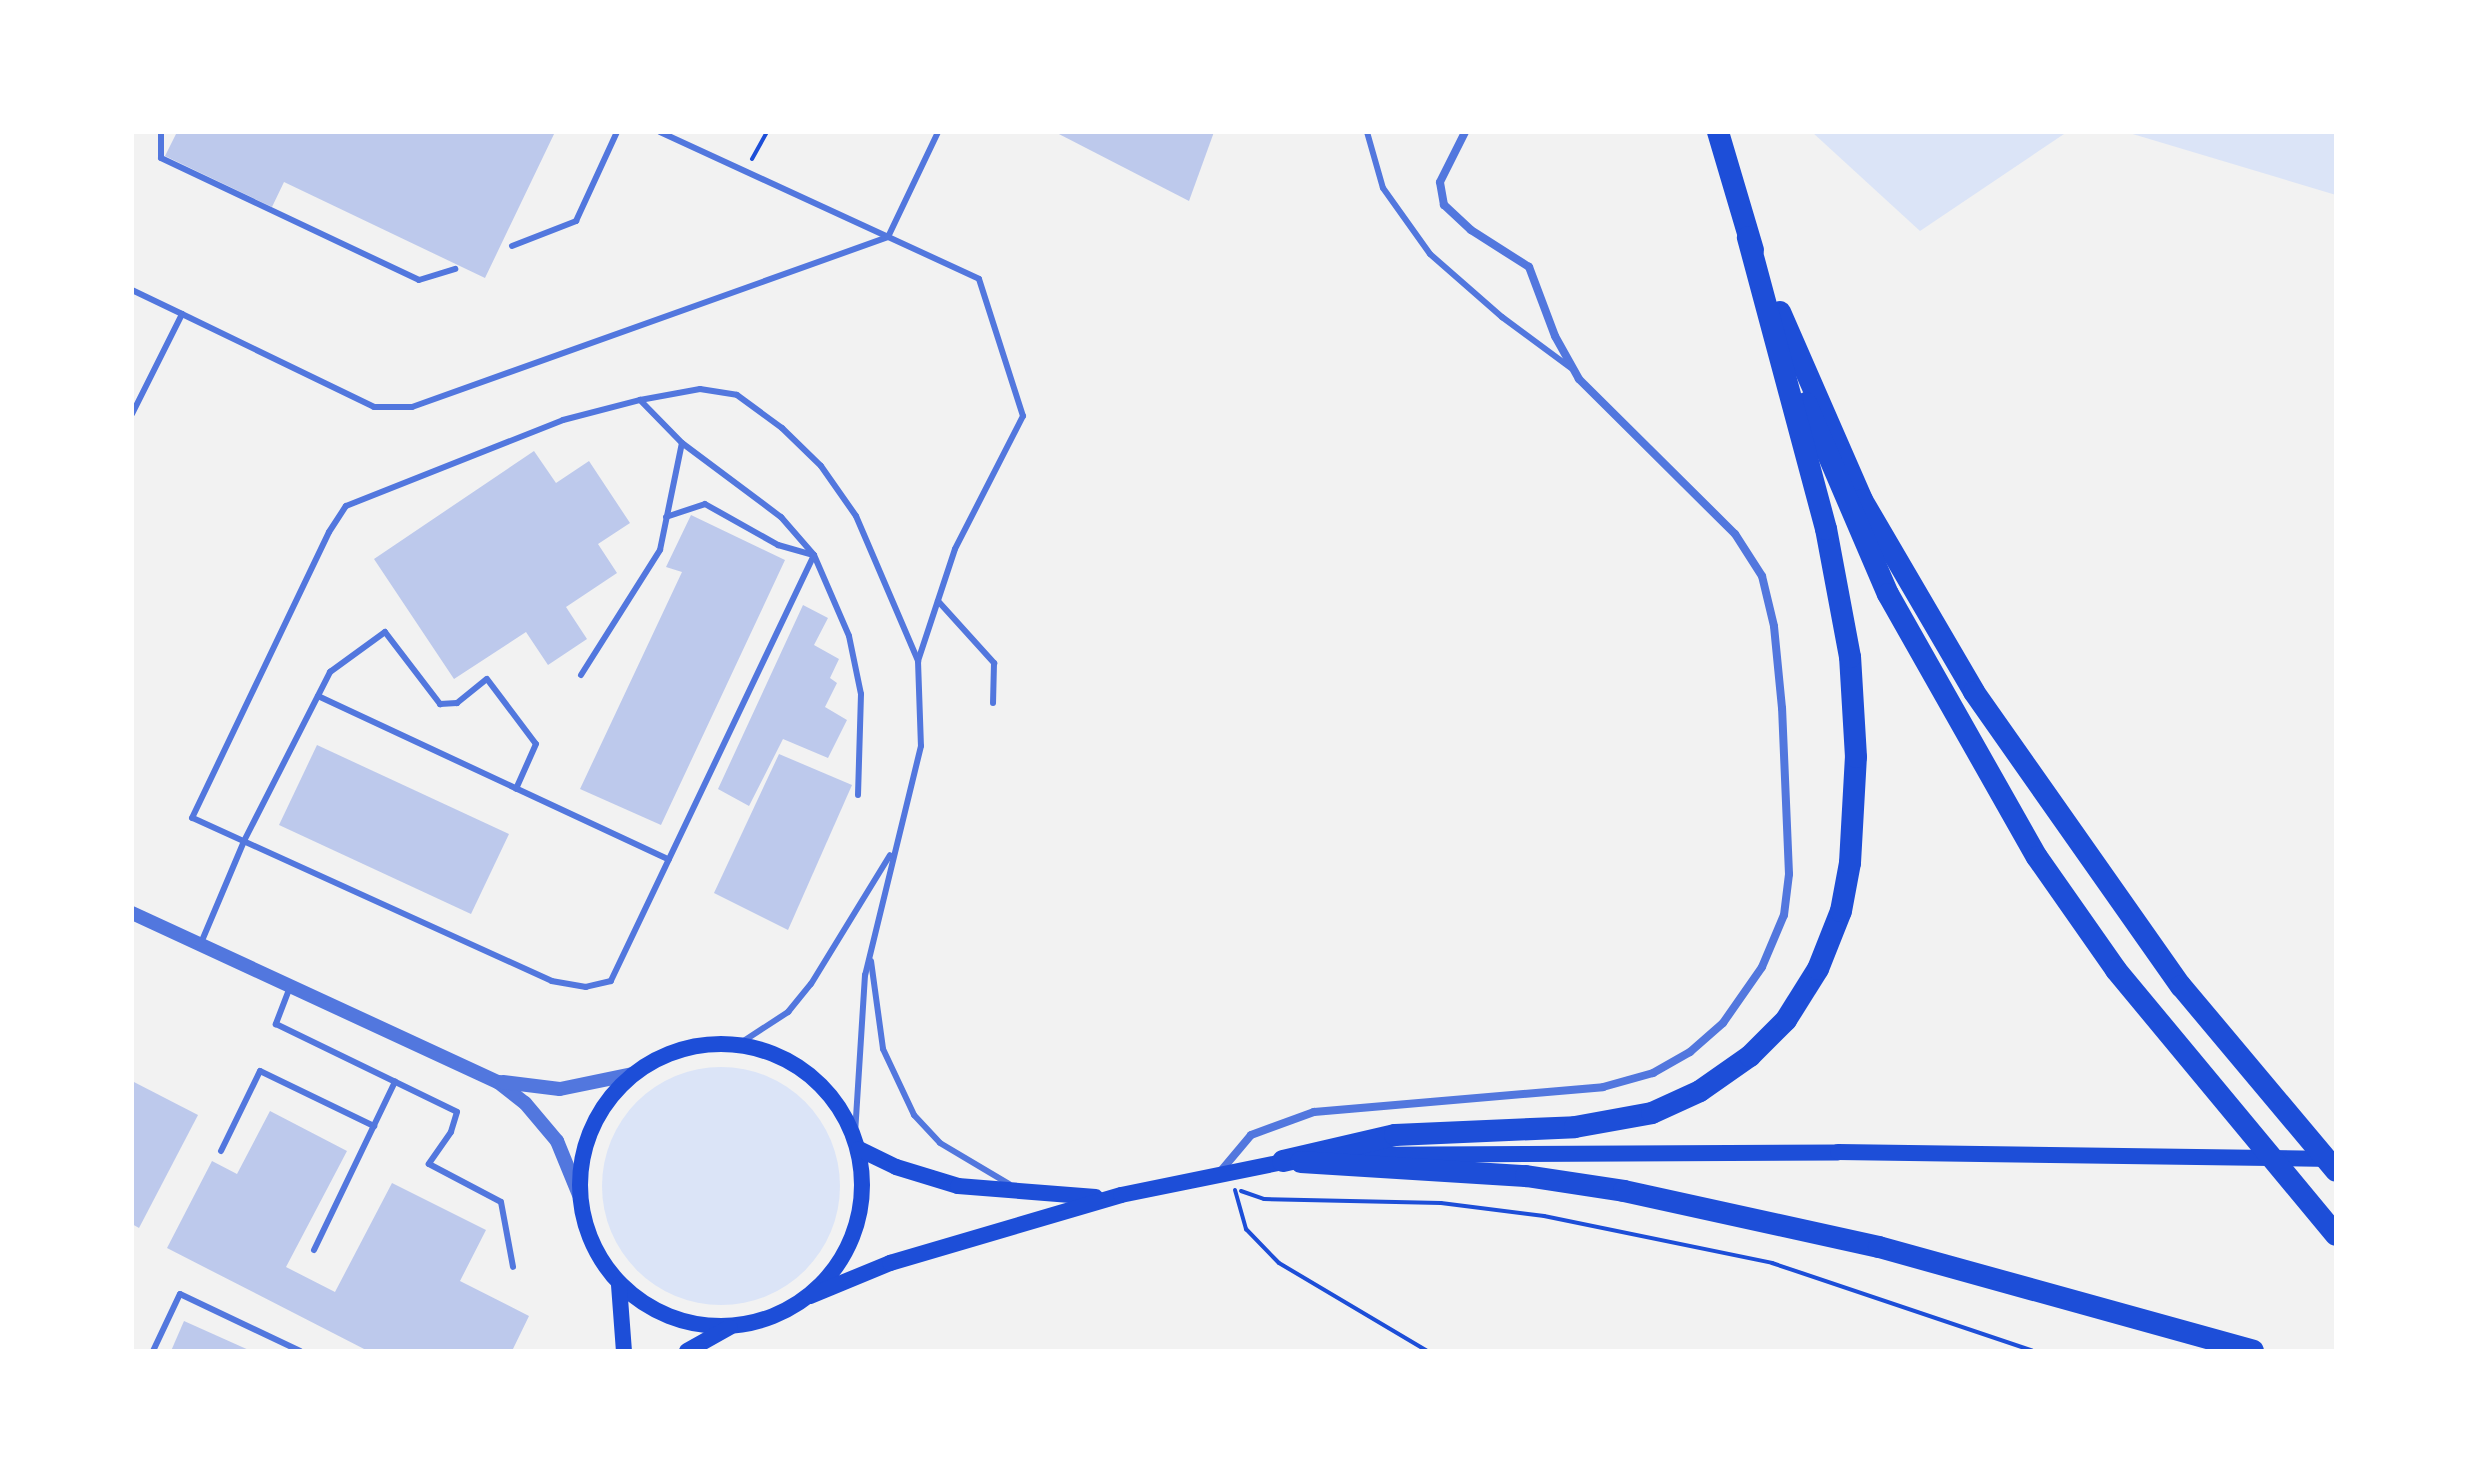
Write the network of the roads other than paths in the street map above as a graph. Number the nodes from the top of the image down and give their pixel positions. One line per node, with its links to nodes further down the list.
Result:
1 (161, 132): 11 (lane)
2 (617, 132): 10 (lane)
3 (660, 132): 8 (lane)
4 (938, 132): 8 (lane)
5 (1367, 132): 14 (lane)
6 (1465, 132): 14 (street)
7 (1718, 132): 9 (highway)
8 (888, 237): 13 (lane); 20 (lane)
9 (1748, 237): 42 (highway); 43 (highway); 48 (highway)
10 (512, 246)
11 (455, 269)
12 (132, 290): 13 (lane)
13 (182, 314): 16 (lane)
14 (1571, 368): 44 (street)
15 (640, 400): 17 (lane); 21 (lane); 27 (lane)
16 (132, 414)
17 (682, 443): 18 (lane); 19 (lane)
18 (666, 517): 19 (lane); 22 (lane)
19 (814, 555): 26 (lane); 29 (lane)
20 (938, 601): 21 (lane); 24 (lane)
21 (918, 661): 28 (lane)
22 (581, 675)
23 (318, 696): 25 (lane); 25 (lane); 27 (lane)
24 (993, 703)
25 (516, 789): 29 (lane)
26 (858, 795)
27 (244, 841): 29 (lane); 31 (lane)
28 (894, 848): 32 (lane); 34 (lane)
29 (669, 860)
30 (132, 913): 31 (street)
31 (200, 945): 33 (street)
32 (870, 950): 39 (lane); 47 (lane)
33 (290, 987): 36 (lane); 37 (street)
34 (739, 1044): 35 (main road); 39 (main road)
35 (633, 1074): 37 (street); 45 (main road)
36 (395, 1082): 38 (lane); 50 (lane)
37 (498, 1082): 45 (street)
38 (374, 1126): 40 (lane); 49 (lane)
39 (857, 1142): 47 (main road); 52 (main road)
40 (221, 1151)
41 (2336, 1159): 42 (main road)
42 (1283, 1161): 44 (main road); 58 (highway)
43 (2336, 1171)
44 (1220, 1172): 46 (main road)
45 (579, 1195): 51 (main road)
46 (1121, 1195): 47 (main road); 52 (main road)
47 (1050, 1198)
48 (2336, 1235)
49 (314, 1250)
50 (513, 1267)
51 (619, 1285): 53 (main road); 56 (main road)
52 (810, 1296): 53 (main road)
53 (730, 1327): 57 (main road)
54 (153, 1351): 55 (lane)
55 (300, 1351)
56 (624, 1351)
57 (687, 1351)
58 (2253, 1351)

